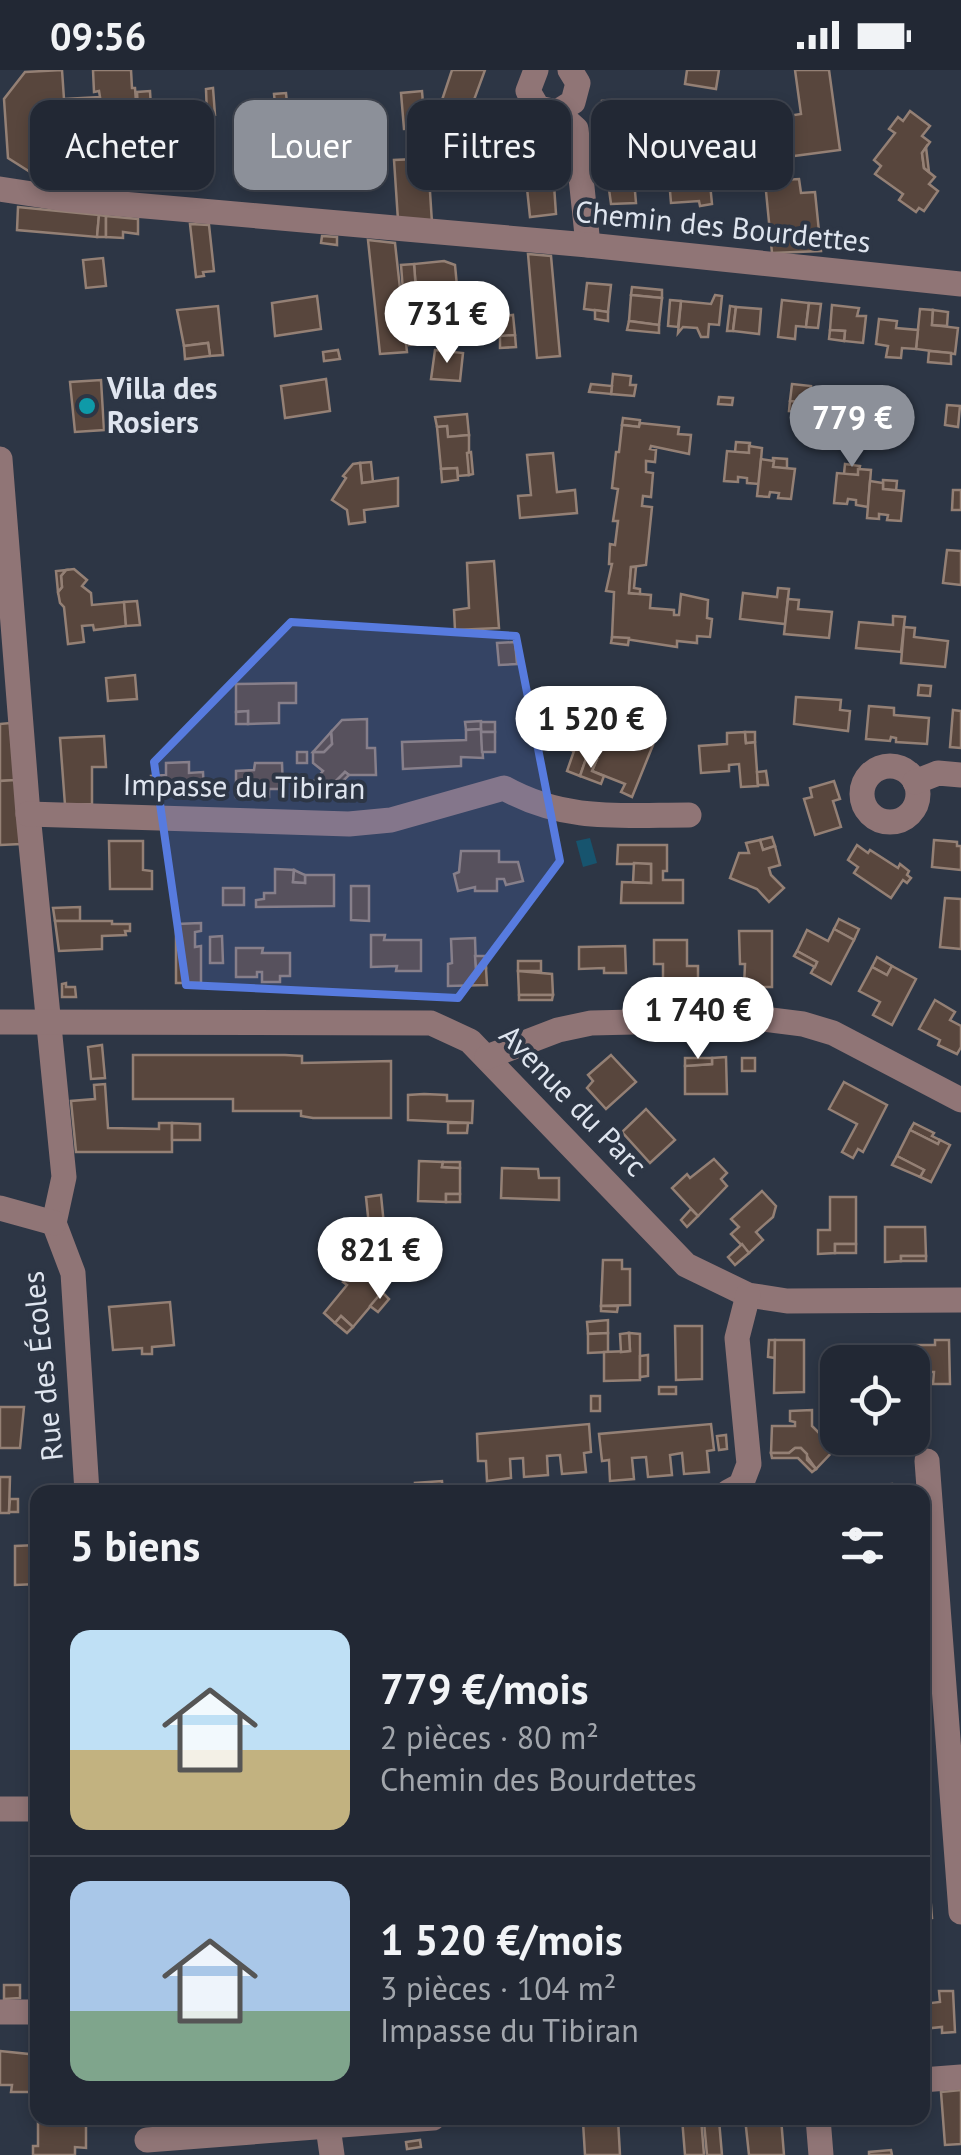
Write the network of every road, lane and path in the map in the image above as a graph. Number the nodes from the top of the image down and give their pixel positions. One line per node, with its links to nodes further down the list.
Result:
1 (536, 70): 3 (street)
2 (570, 70): 4 (street)
3 (533, 100)
4 (571, 103)
5 (571, 125): 7 (street)
6 (0, 189): 7 (street, Chemin des Bourdettes)
7 (588, 245): 8 (street, Chemin des Bourdettes)
8 (961, 284)
9 (0, 459): 10 (street)
10 (10, 694): 13 (street)
11 (961, 775): 12 (street)
12 (916, 782)
13 (28, 814): 14 (street, Impasse du Tibiran); 16 (street)
14 (689, 816)
15 (0, 1022): 16 (street, Avenue du Parc)
16 (51, 1022): 17 (street, Avenue du Parc); 20 (street)
17 (487, 1057): 18 (street); 21 (street, Avenue du Parc)
18 (961, 1100)
19 (0, 1208): 20 (street)
20 (54, 1223): 24 (street, Rue des Écoles)
21 (748, 1295): 22 (street, Avenue du Parc); 25 (street)
22 (961, 1300)
23 (927, 1462): 26 (street)
24 (88, 1485)
25 (741, 1485)
26 (929, 1485)
27 (930, 1502): 30 (street)
28 (0, 1808): 29 (street)
29 (30, 1809)
30 (961, 1912)
31 (0, 2012): 32 (street)
32 (30, 2012)
33 (961, 2077): 34 (street)
34 (930, 2079)
35 (351, 2125): 37 (street)
36 (819, 2125): 40 (street)
37 (328, 2127): 38 (street); 39 (street)
38 (146, 2138)
39 (332, 2155)
40 (821, 2155)

